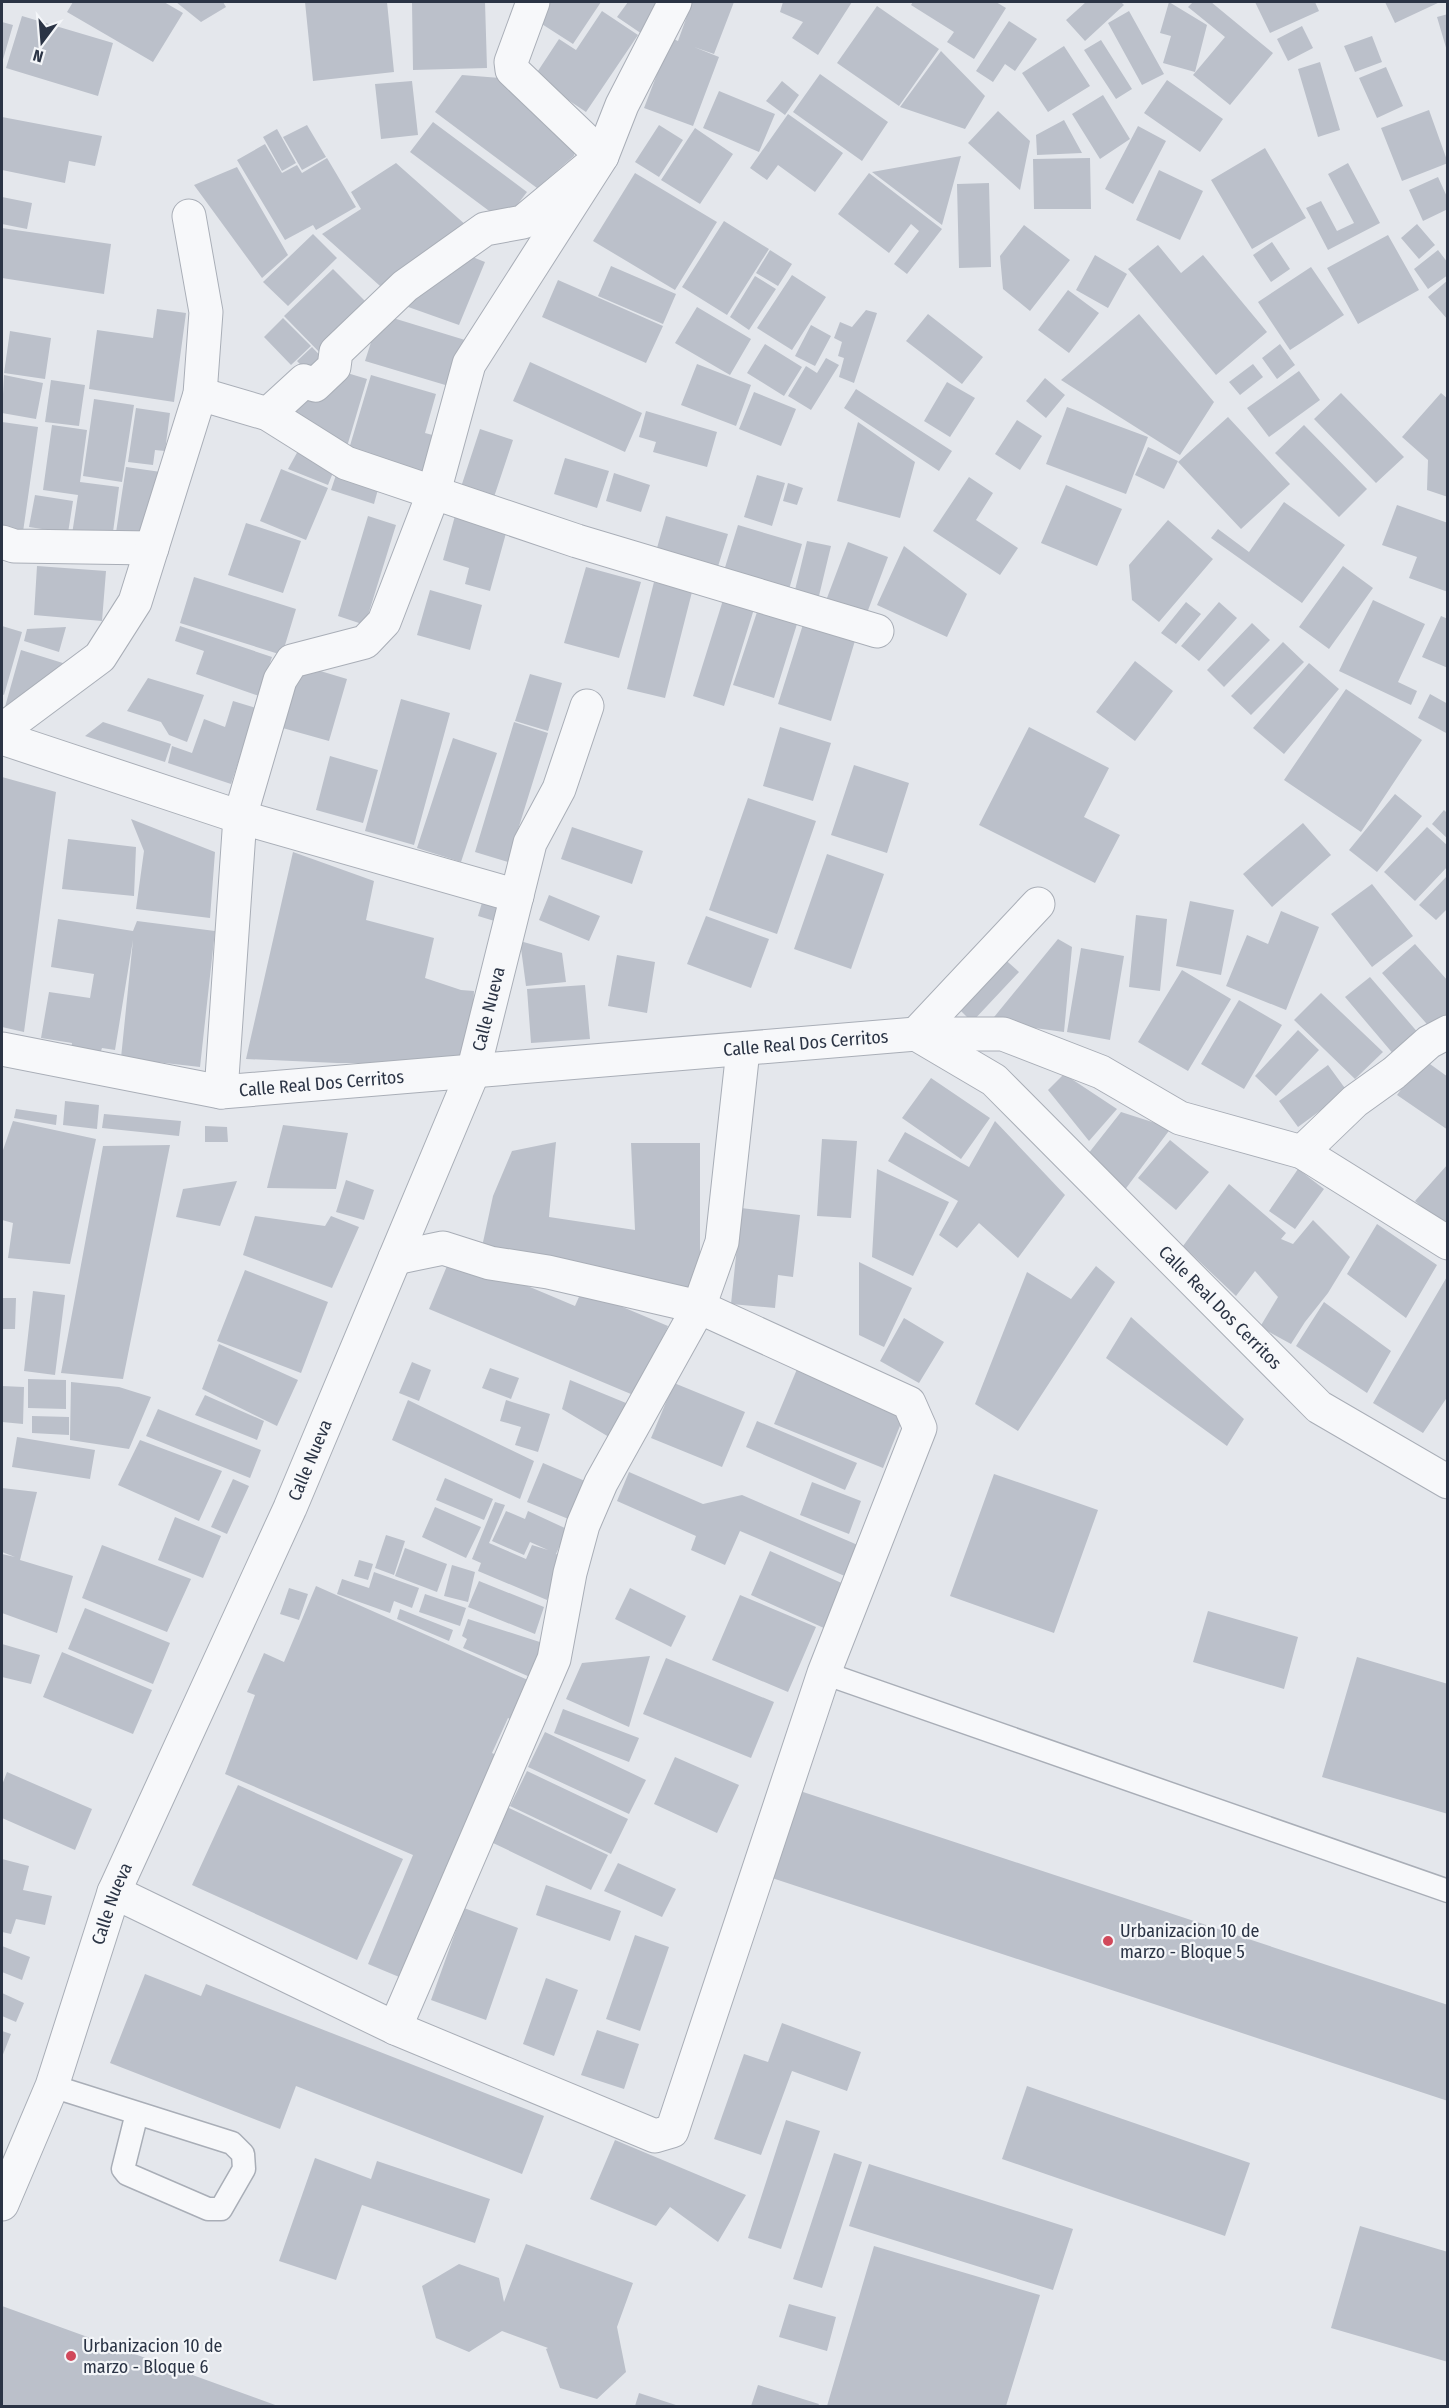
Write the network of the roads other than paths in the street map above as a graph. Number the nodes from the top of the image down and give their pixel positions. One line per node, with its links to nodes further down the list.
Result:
1 (533, 2): 3 (street)
2 (675, 2): 3 (street)
3 (602, 156): 6 (street); 7 (street)
4 (189, 216): 5 (street)
5 (200, 394): 6 (street); 9 (street)
6 (268, 414): 7 (street)
7 (434, 492): 10 (street); 14 (street)
8 (2, 542): 9 (street)
9 (152, 548): 12 (street)
10 (877, 631)
11 (587, 706): 15 (street, Calle Nueva)
12 (2, 730)
13 (2, 738): 14 (street)
14 (240, 817): 15 (street); 22 (street)
15 (517, 896): 21 (street, Calle Nueva)
16 (1038, 904): 18 (street)
17 (1448, 1032): 23 (street)
18 (916, 1034): 20 (street, Calle Real Dos Cerritos); 23 (street); 27 (street, Calle Real Dos Cerritos)
19 (2, 1049): 22 (street, Calle Real Dos Cerritos)
20 (743, 1050): 21 (street, Calle Real Dos Cerritos); 26 (street)
21 (473, 1072): 22 (street, Calle Real Dos Cerritos); 25 (street, Calle Nueva)
22 (221, 1092)
23 (1302, 1152): 24 (street)
24 (1448, 1243)
25 (395, 1258): 26 (street); 30 (street, Calle Nueva)
26 (699, 1307): 28 (street); 31 (street)
27 (1448, 1482)
28 (824, 1673): 29 (lane); 31 (street)
29 (1448, 1891)
30 (114, 1892): 31 (street); 32 (street, Calle Nueva)
31 (395, 2028)
32 (52, 2086): 33 (lane); 34 (street, Calle Nueva)
33 (137, 2113): 33 (lane)
34 (2, 2204)

